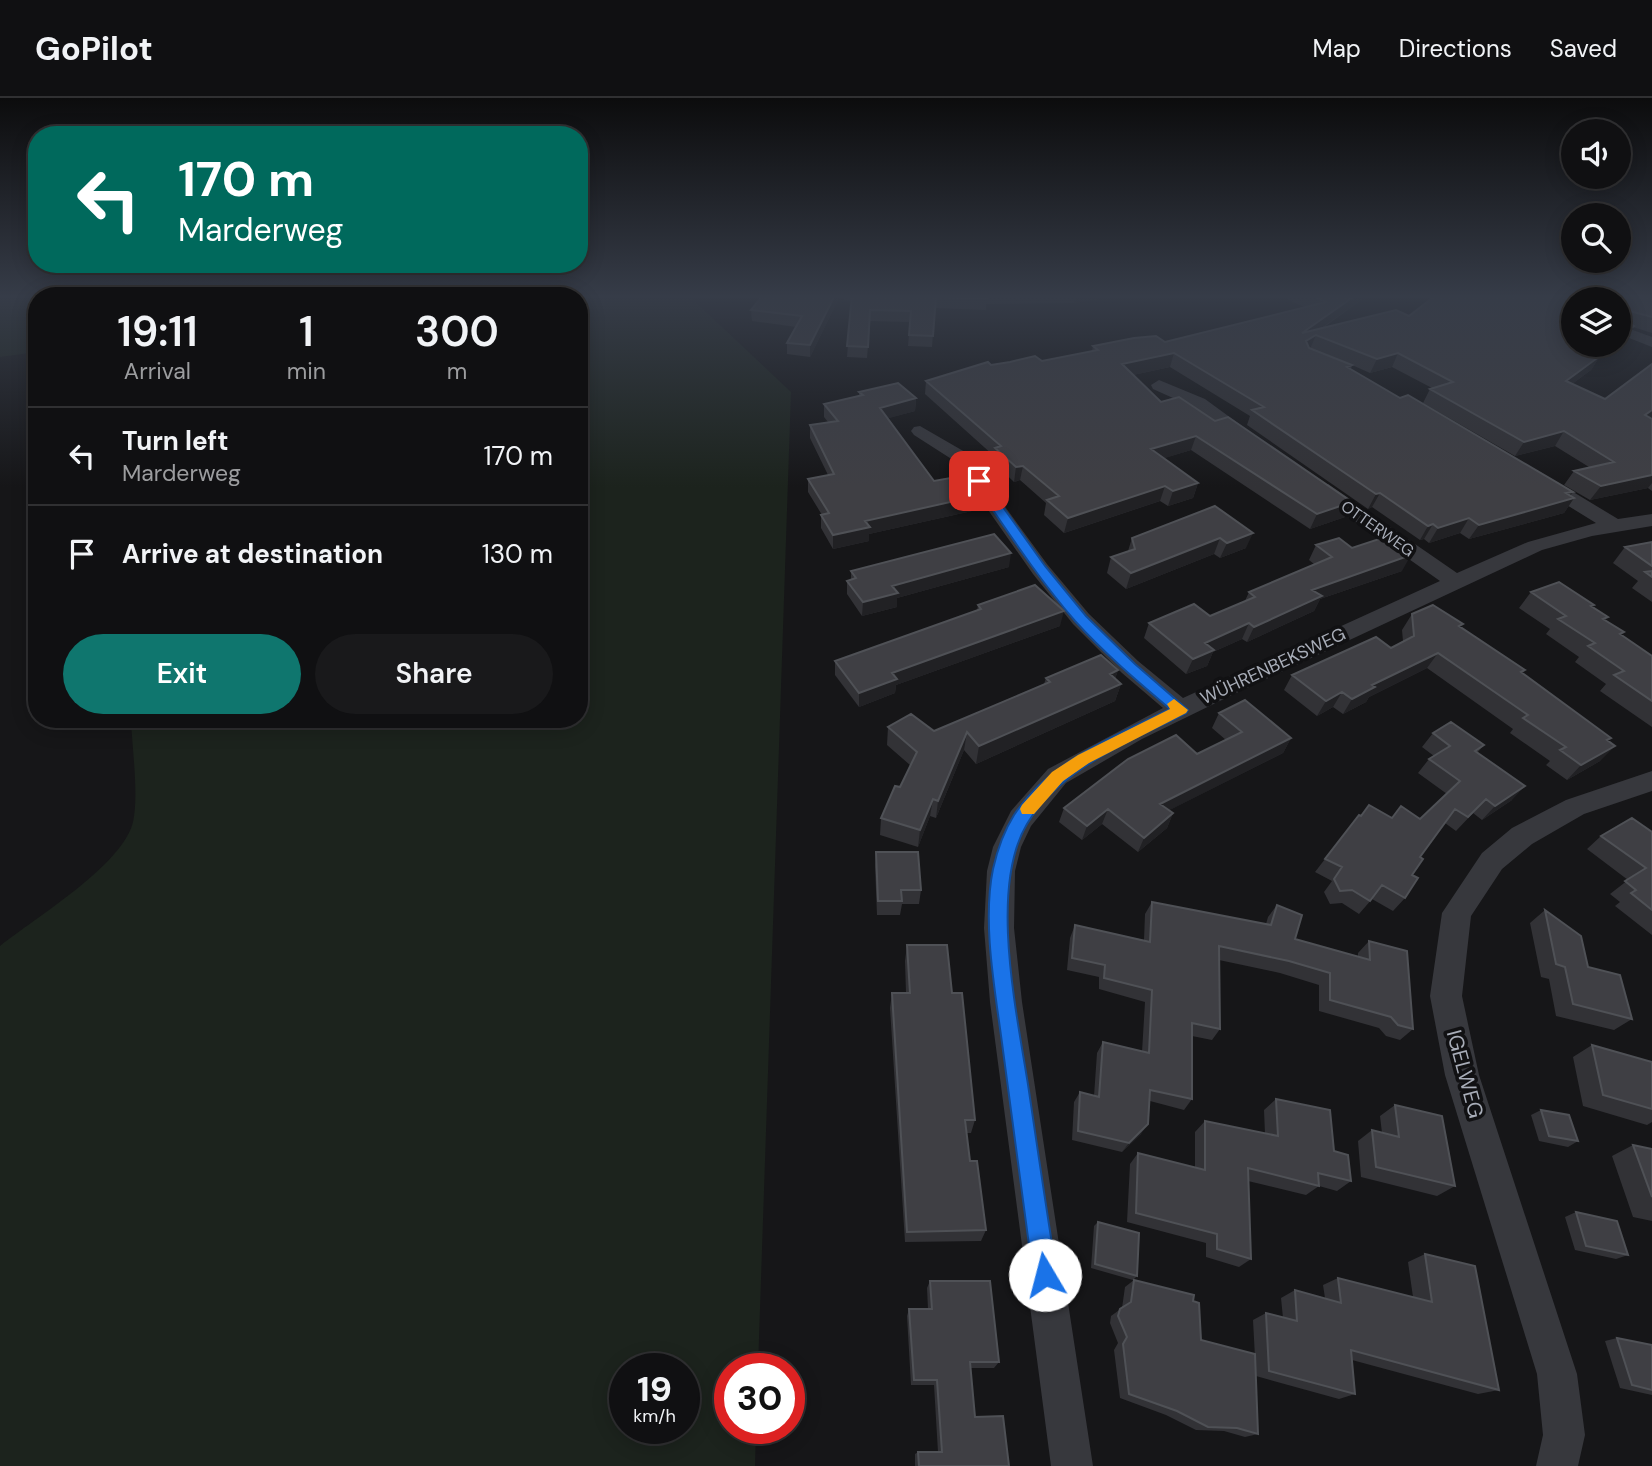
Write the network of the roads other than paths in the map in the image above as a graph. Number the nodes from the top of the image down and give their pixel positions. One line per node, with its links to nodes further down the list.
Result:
1 (1159, 385): 3 (street)
2 (920, 431): 9 (street)
3 (1265, 449)
4 (1524, 470): 7 (street)
5 (1310, 480): 8 (street, OTTERWEG)
6 (1652, 520): 7 (street, WÜHRENBEKSWEG)
7 (1613, 525): 8 (street, WÜHRENBEKSWEG)
8 (1454, 581): 9 (street, WÜHRENBEKSWEG)
9 (1181, 710): 11 (street, WÜHRENBEKSWEG)
10 (1652, 781): 12 (street, IGELWEG)
11 (1072, 1466)
12 (1557, 1466)

